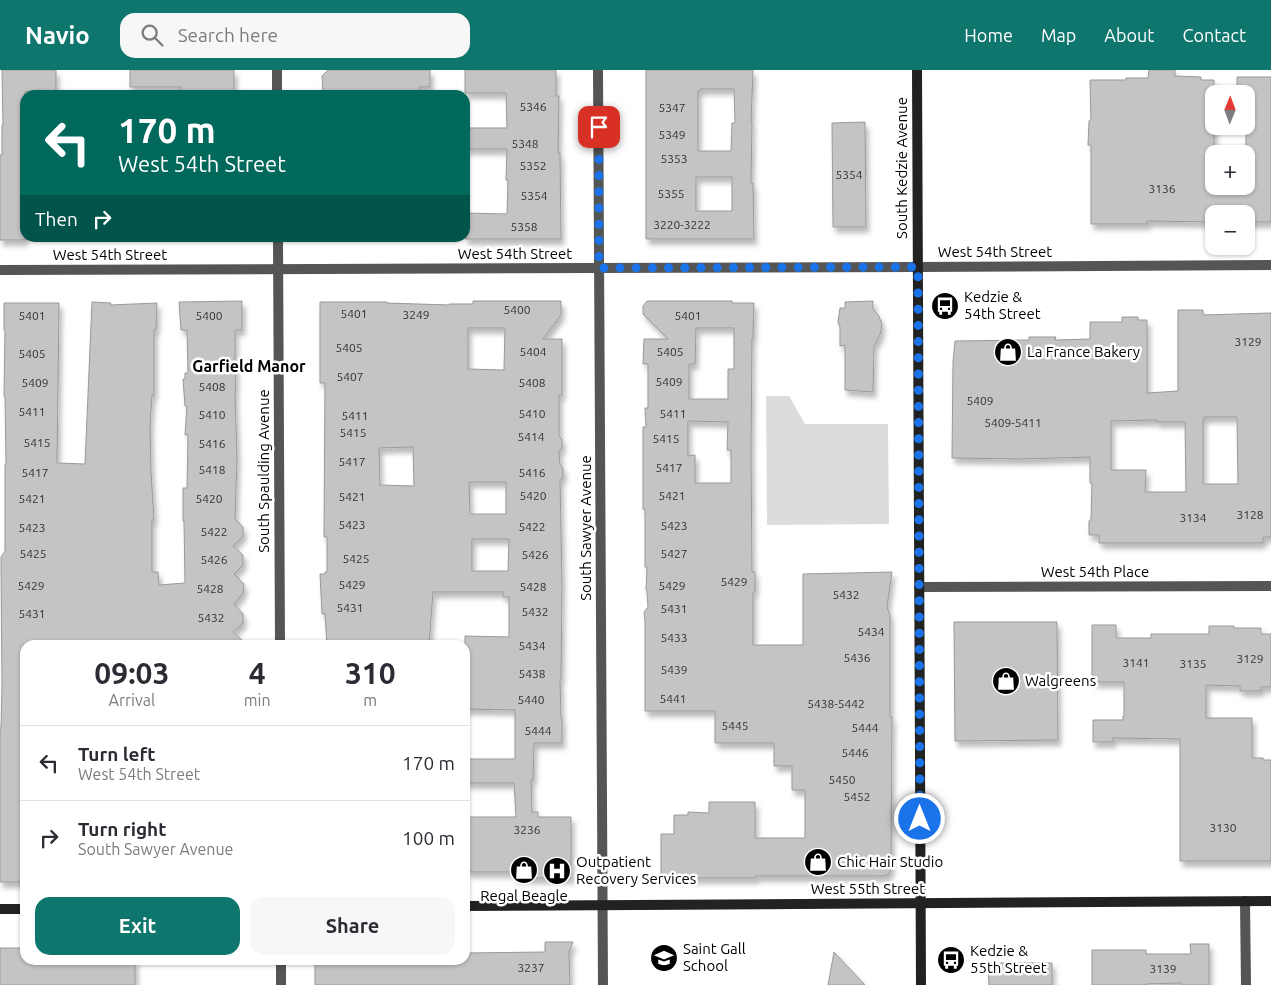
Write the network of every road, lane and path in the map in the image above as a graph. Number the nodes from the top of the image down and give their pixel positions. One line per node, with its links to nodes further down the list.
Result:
1 (277, 70): 4 (street)
2 (598, 70): 8 (street, South Sawyer Avenue)
3 (917, 70): 7 (main road, South Kedzie Avenue)
4 (277, 90)
5 (278, 242): 9 (street, South Spaulding Avenue)
6 (1271, 265): 7 (street, West 54th Street)
7 (918, 267): 8 (street, West 54th Street); 12 (main road, South Kedzie Avenue)
8 (599, 268): 9 (street, West 54th Street); 17 (street, South Sawyer Avenue)
9 (278, 269): 10 (street, West 54th Street); 13 (street, South Spaulding Avenue)
10 (0, 270)
11 (1271, 586): 12 (street, West 54th Place)
12 (919, 587): 16 (main road, South Kedzie Avenue)
13 (280, 640)
14 (1245, 901): 15 (main road, West 55th Street); 16 (main road, West 55th Street); 25 (street)
15 (1271, 901)
16 (921, 903): 17 (main road, West 55th Street); 24 (main road, South Kedzie Avenue)
17 (603, 905): 18 (main road, West 55th Street); 23 (street, South Sawyer Avenue)
18 (470, 906)
19 (0, 909): 20 (main road)
20 (20, 909)
21 (281, 965): 22 (street)
22 (282, 985)
23 (603, 985)
24 (921, 985)
25 (1246, 985)

